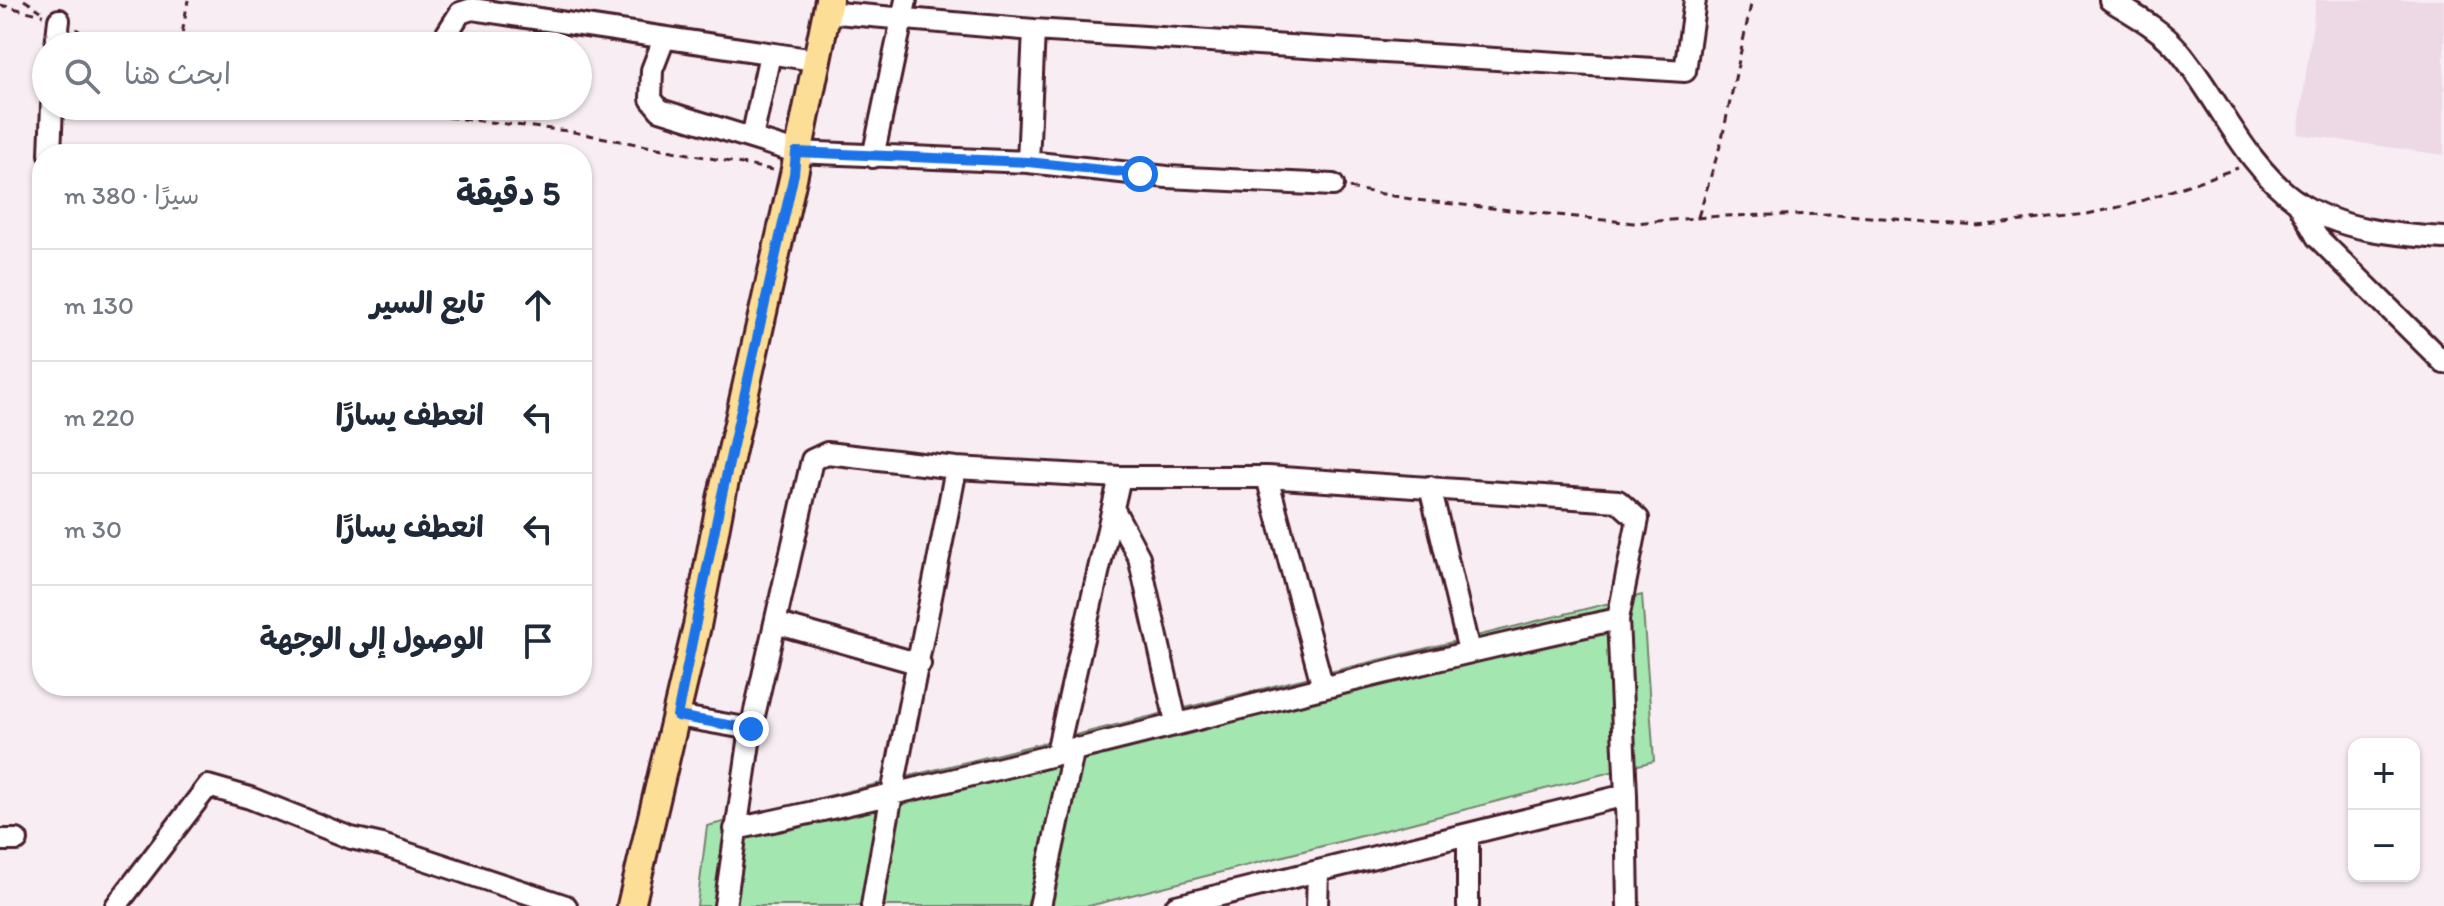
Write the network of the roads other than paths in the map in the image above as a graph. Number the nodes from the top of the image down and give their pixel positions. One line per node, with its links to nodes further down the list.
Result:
1 (1695, 0): 6 (street)
2 (2110, 0): 19 (street)
3 (827, 6): 4 (street); 11 (main road)
4 (904, 9): 6 (street); 15 (street)
5 (54, 18): 7 (street)
6 (1034, 30): 16 (street)
7 (55, 32)
8 (448, 32): 9 (street)
9 (664, 39): 10 (street); 13 (street)
10 (770, 54): 11 (street); 13 (street)
11 (815, 60): 17 (main road)
12 (51, 120): 14 (street)
13 (752, 138): 17 (street)
14 (50, 144)
15 (873, 157): 16 (street); 17 (street)
16 (1028, 162): 18 (street)
17 (795, 163): 32 (main road)
18 (1333, 185)
19 (2297, 201): 20 (street); 21 (street)
20 (2444, 238)
21 (2444, 363)
22 (956, 468): 23 (street); 28 (street); 30 (street)
23 (1120, 477): 24 (street); 26 (street)
24 (1267, 477): 25 (street); 31 (street)
25 (1430, 487): 27 (street); 29 (street)
26 (1113, 508): 33 (street); 35 (street)
27 (1618, 619): 29 (street); 36 (street)
28 (775, 623): 30 (street); 34 (street)
29 (1469, 651): 31 (street)
30 (920, 664): 37 (street)
31 (1323, 688): 33 (street)
32 (677, 716): 34 (street); 43 (main road)
33 (1176, 722): 35 (street)
34 (751, 729): 38 (street)
35 (1066, 750): 37 (street); 46 (street)
36 (1626, 795): 39 (street); 50 (street)
37 (890, 796): 38 (street); 45 (street)
38 (735, 829): 44 (street)
39 (1468, 834): 40 (street); 49 (street)
40 (1318, 871): 47 (street); 48 (street)
41 (116, 906): 42 (street)
42 (566, 906)
43 (631, 906)
44 (725, 906)
45 (872, 906)
46 (1040, 906)
47 (1176, 906)
48 (1317, 906)
49 (1468, 906)
50 (1628, 906)

